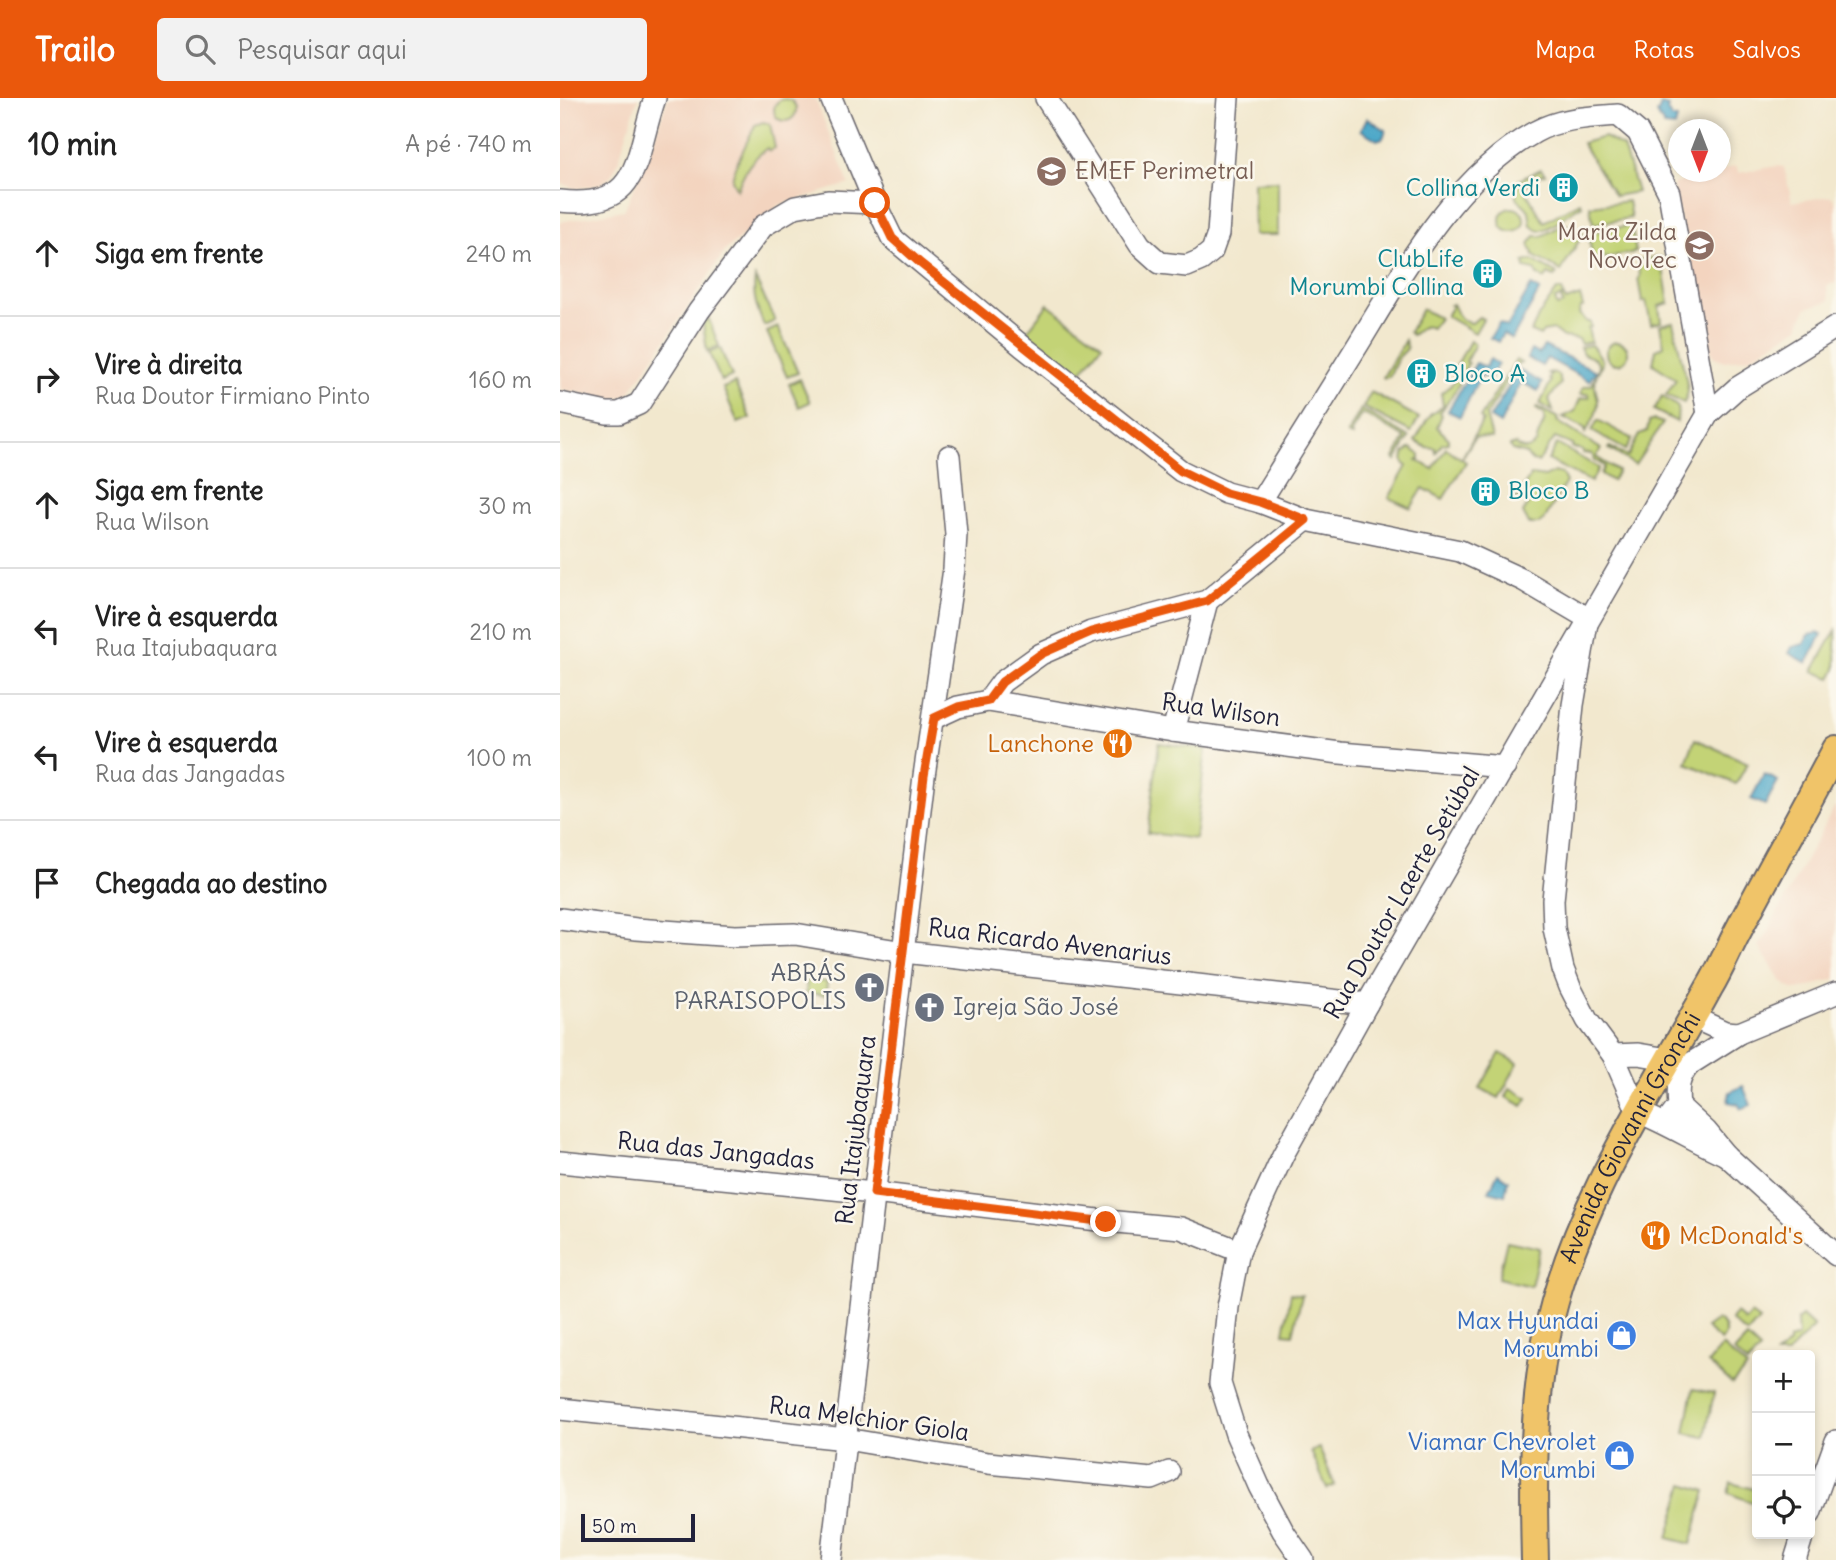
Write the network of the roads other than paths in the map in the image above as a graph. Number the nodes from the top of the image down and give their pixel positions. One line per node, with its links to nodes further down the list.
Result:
1 (655, 98): 6 (street)
2 (831, 98): 7 (street)
3 (1046, 98): 5 (street)
4 (1213, 98): 5 (street)
5 (1227, 107)
6 (560, 201)
7 (875, 203): 9 (street); 12 (street)
8 (1836, 327): 10 (street, Rua Doutor Laerte Setúbal)
9 (560, 403)
10 (1708, 414): 12 (street); 15 (street, Rua Doutor Laerte Setúbal)
11 (949, 457): 17 (street, Rua Itajubaquara)
12 (1260, 502): 13 (street)
13 (1306, 520): 14 (street); 15 (street)
14 (1207, 601): 16 (street); 18 (street)
15 (1587, 623): 20 (street, Rua Doutor Laerte Setúbal); 27 (street)
16 (988, 701): 17 (street, Rua Wilson); 18 (street, Rua Wilson)
17 (934, 718): 22 (street, Rua Itajubaquara)
18 (1173, 731): 20 (street, Rua Wilson)
19 (1836, 749): 25 (main road, Avenida Giovanni Gronchi)
20 (1505, 767): 24 (street, Rua Doutor Laerte Setúbal)
21 (560, 919): 22 (street, Rua Ricardo Avenarius)
22 (904, 952): 24 (street, Rua Ricardo Avenarius); 34 (street, Rua Itajubaquara)
23 (1836, 993): 26 (street)
24 (1367, 1004): 35 (street, Rua Doutor Laerte Setúbal)
25 (1692, 1017): 26 (street); 28 (main road, Avenida Giovanni Gronchi)
26 (1739, 1033): 29 (street)
27 (1613, 1055): 28 (street); 30 (street)
28 (1668, 1059): 30 (main road, Avenida Giovanni Gronchi)
29 (1679, 1106): 31 (street); 32 (street)
30 (1638, 1112): 31 (street); 45 (main road, Avenida Giovanni Gronchi)
31 (1666, 1123): 32 (street)
32 (1726, 1155): 36 (street)
33 (560, 1162): 34 (street, Rua das Jangadas)
34 (874, 1193): 35 (street, Rua das Jangadas); 38 (street, Rua Itajubaquara)
35 (1239, 1251): 44 (street, Rua Doutor Laerte Setúbal)
36 (1836, 1255)
37 (560, 1409): 38 (street, Rua Melchior Giola)
38 (846, 1440): 40 (street, Rua Melchior Giola); 43 (street, Rua Itajubaquara)
39 (1835, 1448): 41 (street)
40 (1169, 1472)
41 (1815, 1500)
42 (1801, 1539): 46 (street)
43 (831, 1560)
44 (1303, 1560)
45 (1535, 1560)
46 (1795, 1560)

